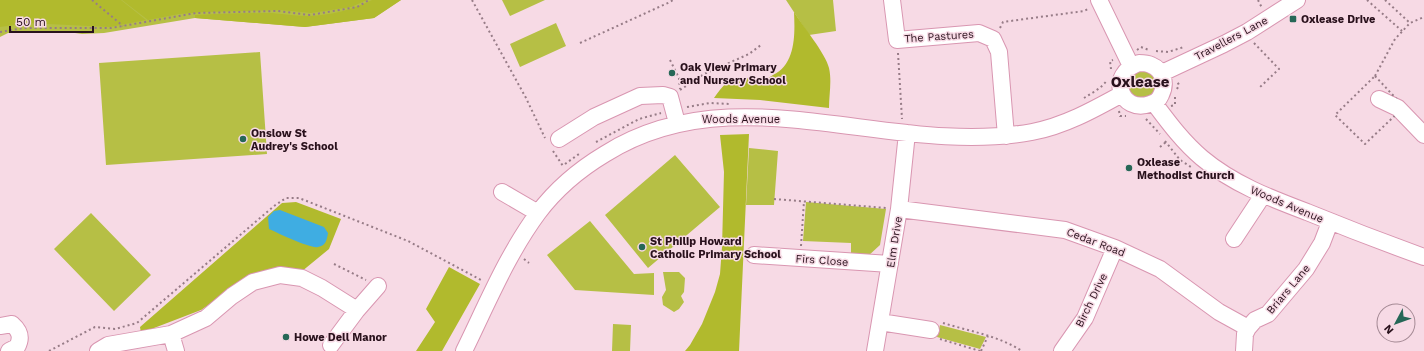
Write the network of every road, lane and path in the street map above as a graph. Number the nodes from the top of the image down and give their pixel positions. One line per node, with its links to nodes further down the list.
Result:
1 (92, 0): 14 (path)
2 (370, 0): 14 (path)
3 (472, 0): 42 (path)
4 (673, 0): 20 (path)
5 (892, 0): 19 (street, The Pastures)
6 (1258, 0): 11 (path)
7 (1298, 0): 17 (street, Travellers Lane)
8 (1366, 0): 15 (path)
9 (1385, 0): 13 (path)
10 (1093, 4): 18 (path); 24 (street)
11 (1258, 11)
12 (1424, 17): 13 (path)
13 (1410, 23): 15 (path)
14 (123, 26): 16 (path)
15 (1402, 31): 28 (path)
16 (0, 32)
17 (1247, 32): 26 (street, Travellers Lane); 29 (path)
18 (993, 39): 19 (street, The Pastures); 41 (street)
19 (897, 40): 39 (path)
20 (580, 43)
21 (761, 45): 30 (path)
22 (1188, 46): 24 (path)
23 (670, 60): 30 (path)
24 (1129, 61): 25 (path); 26 (street); 31 (street)
25 (1110, 72)
26 (1162, 73): 35 (street)
27 (1109, 76): 34 (path)
28 (1375, 76): 37 (path); 37 (path)
29 (1259, 88)
30 (680, 90): 32 (path)
31 (1122, 94): 35 (street); 41 (street, Woods Avenue)
32 (681, 96)
33 (1379, 99): 37 (street)
34 (1080, 100)
35 (1154, 103): 47 (street, Woods Avenue)
36 (733, 104): 38 (path)
37 (1400, 111): 40 (street)
38 (675, 116): 39 (street, Woods Avenue); 42 (street); 51 (street, Woods Avenue)
39 (905, 124): 41 (street, Woods Avenue); 50 (street, Elm Drive)
40 (1424, 135)
41 (1006, 136)
42 (552, 142): 45 (path)
43 (1166, 142): 44 (path)
44 (1160, 147)
45 (563, 166)
46 (502, 192): 51 (street)
47 (1263, 195): 52 (street, Woods Avenue); 53 (street)
48 (774, 199): 49 (path)
49 (804, 201): 50 (path); 57 (path)
50 (899, 209): 54 (street, Cedar Road); 59 (street, Elm Drive)
51 (538, 213): 70 (street, Woods Avenue)
52 (1330, 222): 56 (street, Woods Avenue); 65 (street, Briars Lane)
53 (1234, 239)
54 (1115, 248): 65 (street, Cedar Road); 78 (street, Birch Drive)
55 (754, 255): 57 (street, Firs Close)
56 (1424, 256)
57 (801, 259): 59 (street, Firs Close)
58 (334, 264): 61 (path)
59 (890, 264): 63 (street, Elm Drive)
60 (484, 282): 72 (path)
61 (378, 286): 62 (street)
62 (357, 310): 67 (street); 69 (street)
63 (880, 322): 66 (street); 75 (street, Elm Drive)
64 (0, 326): 71 (street)
65 (1248, 328): 79 (street)
66 (936, 330): 68 (path); 76 (path)
67 (170, 334): 73 (street); 74 (street)
68 (988, 336): 76 (path); 77 (path)
69 (332, 345)
70 (471, 346)
71 (9, 351)
72 (48, 351)
73 (98, 351)
74 (176, 351)
75 (875, 351)
76 (980, 351)
77 (1022, 351)
78 (1062, 351)
79 (1244, 351)

